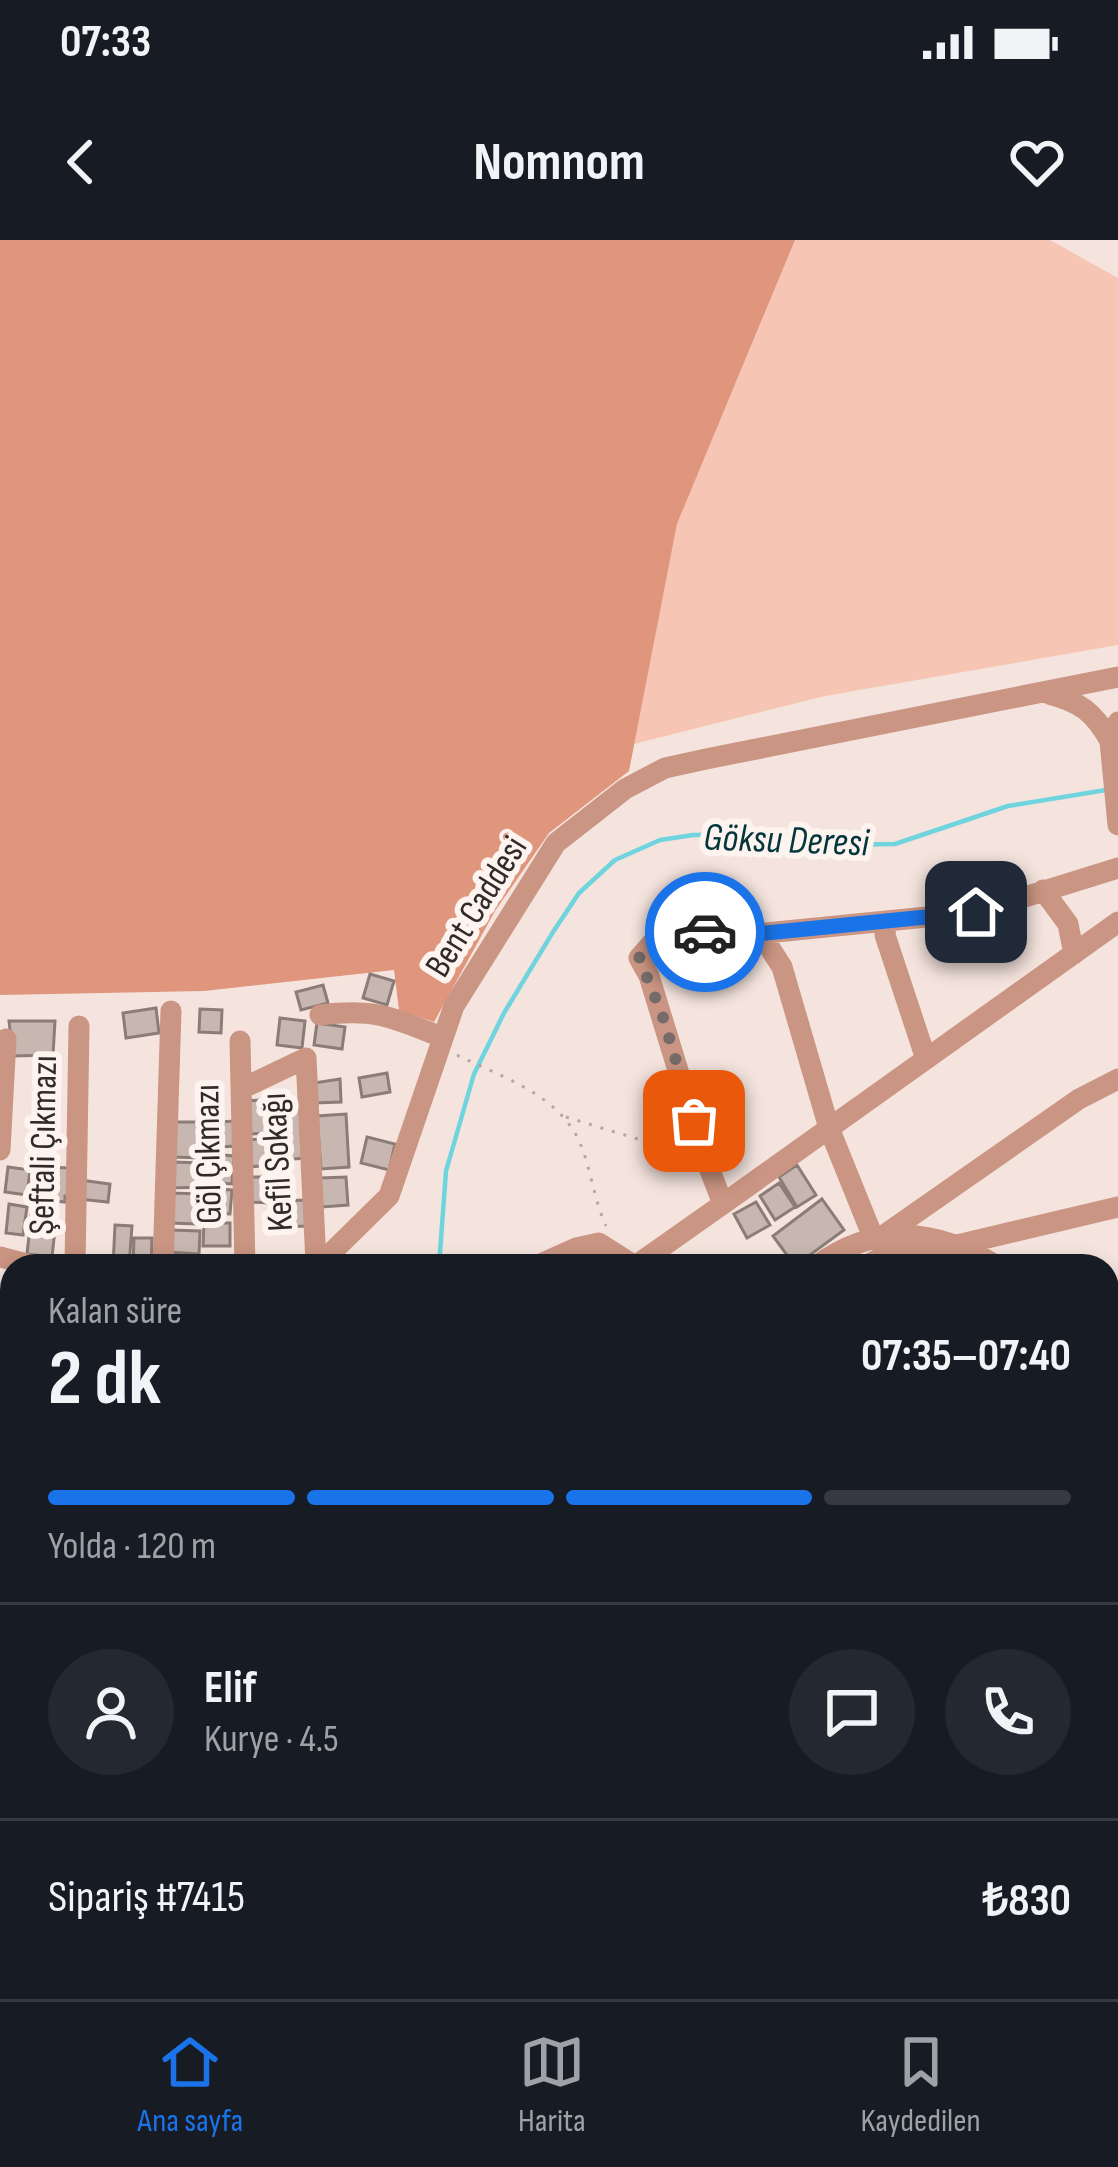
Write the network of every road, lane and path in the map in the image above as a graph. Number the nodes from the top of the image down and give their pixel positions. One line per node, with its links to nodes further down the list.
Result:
1 (1118, 677): 2 (street, Bent Caddesi)
2 (1043, 692): 3 (street); 16 (street, Bent Caddesi)
3 (1114, 731): 4 (street)
4 (1117, 819)
5 (1118, 868): 6 (street)
6 (1043, 890): 8 (street); 10 (street)
7 (1118, 922): 10 (street)
8 (886, 923): 9 (street); 17 (street)
9 (766, 933): 21 (street); 23 (street)
10 (1074, 954): 17 (street)
11 (171, 1011): 30 (street)
12 (320, 1015): 16 (street)
13 (79, 1026): 29 (street, Şeftali Çıkmazı)
14 (6, 1039): 22 (street)
15 (240, 1041): 19 (street, Göl Çıkmazı)
16 (439, 1041): 20 (path); 33 (street, Bent Caddesi)
17 (926, 1059): 21 (street)
18 (1118, 1078): 27 (street)
19 (241, 1089): 31 (street, Göl Çıkmazı); 32 (street, Kefil Sokağı)
20 (565, 1117): 23 (path); 26 (path)
21 (829, 1128): 24 (street); 27 (street)
22 (0, 1150)
23 (707, 1162): 24 (street)
24 (724, 1204): 36 (street)
25 (1118, 1207): 28 (street)
26 (610, 1233)
27 (880, 1235): 28 (street); 37 (street)
28 (952, 1246): 38 (street)
29 (75, 1254)
30 (163, 1254)
31 (245, 1254)
32 (313, 1254)
33 (325, 1254)
34 (569, 1254): 35 (street)
35 (616, 1254)
36 (652, 1254)
37 (833, 1254)
38 (978, 1254)

